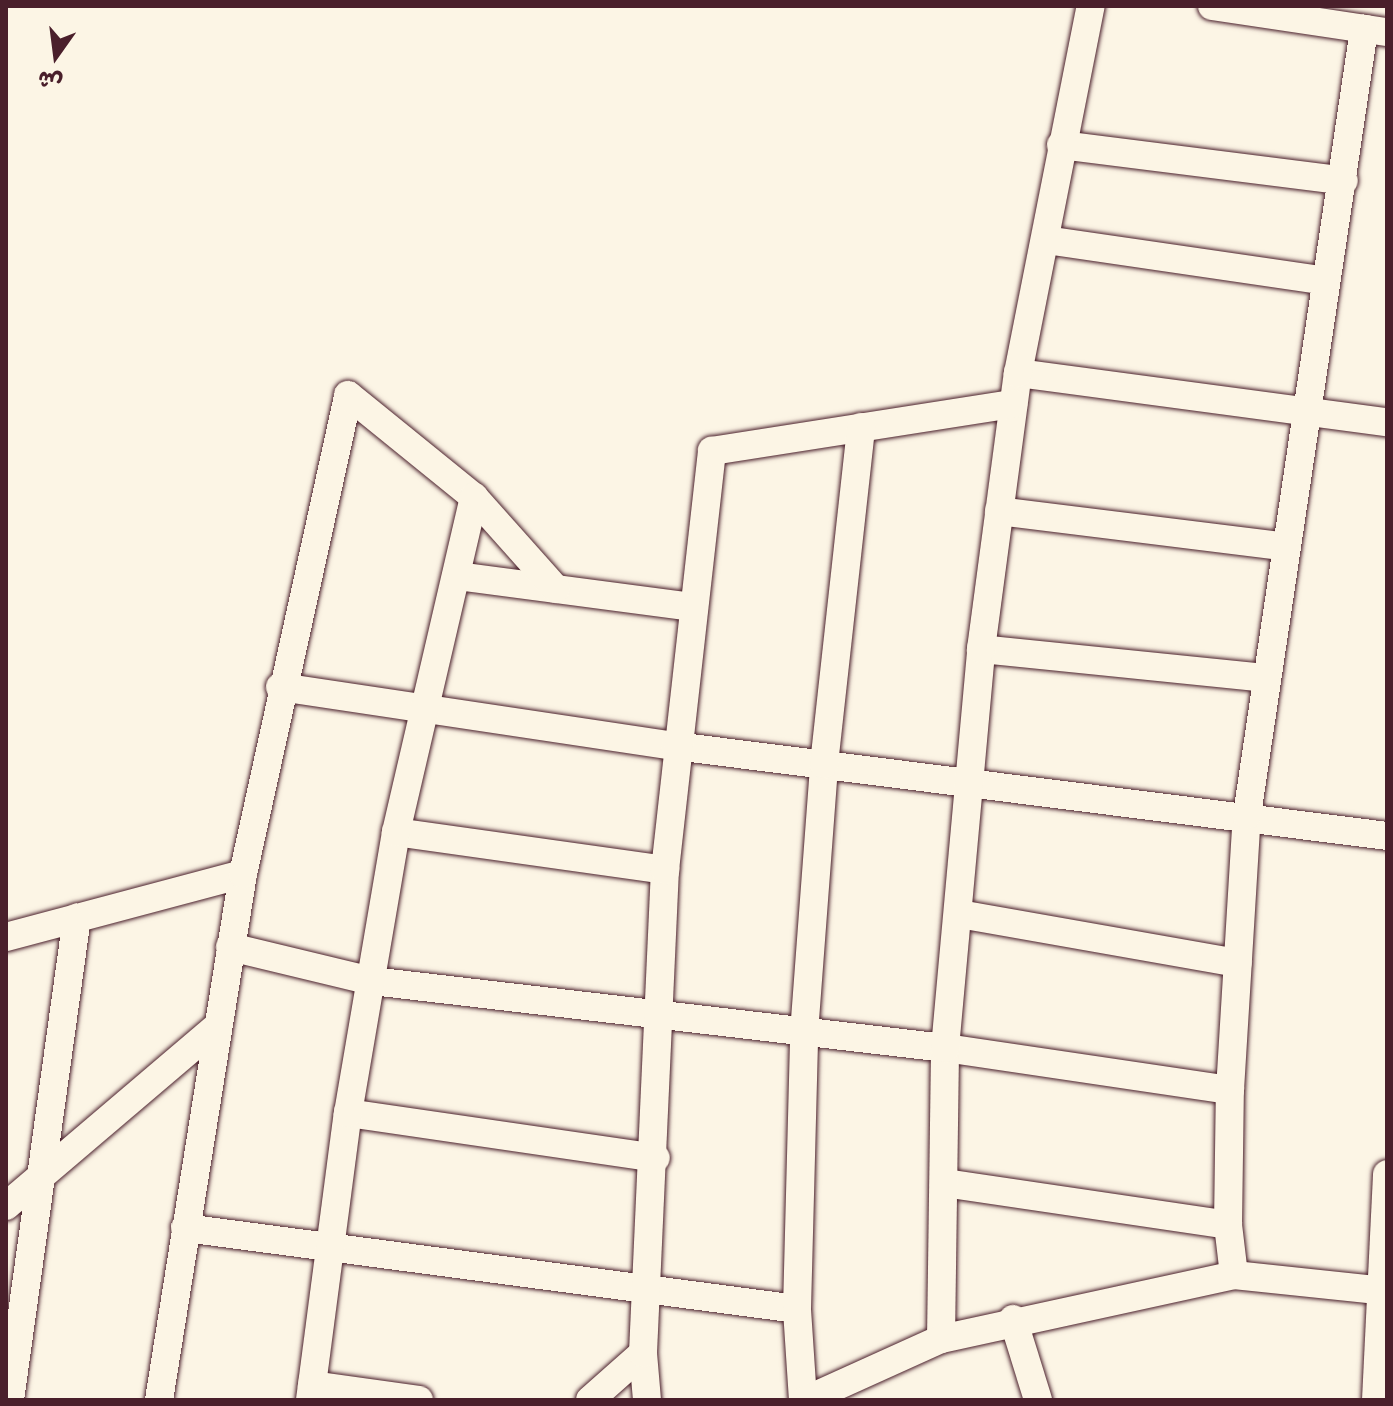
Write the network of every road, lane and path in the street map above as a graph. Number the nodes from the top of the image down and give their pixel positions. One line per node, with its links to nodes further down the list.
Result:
1 (1091, 6): 4 (street)
2 (1212, 6): 3 (street)
3 (1376, 30): 5 (street)
4 (1061, 145): 5 (street); 6 (street)
5 (1344, 181): 7 (street)
6 (1046, 240): 7 (street); 8 (street)
7 (1326, 281): 10 (street)
8 (1018, 373): 9 (street); 10 (street)
9 (1013, 404): 12 (street); 14 (street)
10 (1306, 412): 11 (street); 15 (street)
11 (1387, 422)
12 (861, 427): 18 (street); 24 (street)
13 (474, 497): 16 (street); 17 (street); 21 (street)
14 (999, 511): 15 (street); 19 (street)
15 (1286, 547): 20 (street)
16 (457, 576): 17 (street); 22 (street)
17 (556, 589): 18 (street)
18 (691, 607): 23 (street)
19 (981, 649): 20 (street); 25 (street)
20 (1266, 678): 26 (street)
21 (280, 687): 22 (street); 30 (street)
22 (425, 710): 23 (street); 27 (street)
23 (675, 746): 24 (street); 29 (street)
24 (824, 764): 25 (street); 39 (street)
25 (969, 780): 26 (street); 31 (street)
26 (1247, 815): 28 (street); 35 (street)
27 (396, 832): 29 (street); 36 (street)
28 (1387, 836)
29 (665, 870): 37 (street)
30 (243, 874): 32 (street); 34 (street)
31 (959, 914): 35 (street); 40 (street)
32 (77, 918): 33 (street); 45 (street)
33 (6, 937)
34 (230, 947): 36 (street); 38 (street)
35 (1238, 963): 41 (street)
36 (372, 981): 37 (street); 42 (street)
37 (660, 1018): 39 (street); 43 (street)
38 (216, 1027): 45 (street); 49 (street)
39 (804, 1033): 40 (street); 54 (street)
40 (945, 1048): 41 (street); 46 (street)
41 (1230, 1090): 48 (street)
42 (348, 1113): 43 (street); 50 (street)
43 (656, 1158): 53 (street)
44 (1387, 1174): 52 (street)
45 (36, 1182): 47 (street); 59 (street)
46 (944, 1183): 48 (street); 56 (street)
47 (6, 1206)
48 (1228, 1225): 51 (street)
49 (185, 1228): 50 (street); 60 (street)
50 (331, 1245): 53 (street); 58 (street)
51 (1234, 1275): 52 (street); 55 (street)
52 (1384, 1290): 66 (street)
53 (650, 1292): 54 (street); 57 (street)
54 (797, 1309): 64 (street)
55 (1013, 1319): 56 (street); 65 (street)
56 (941, 1339): 64 (street)
57 (643, 1353): 62 (street); 63 (street)
58 (311, 1392): 61 (street)
59 (10, 1400)
60 (159, 1400)
61 (419, 1400)
62 (590, 1400)
63 (647, 1400)
64 (804, 1400)
65 (1038, 1400)
66 (1376, 1400)

